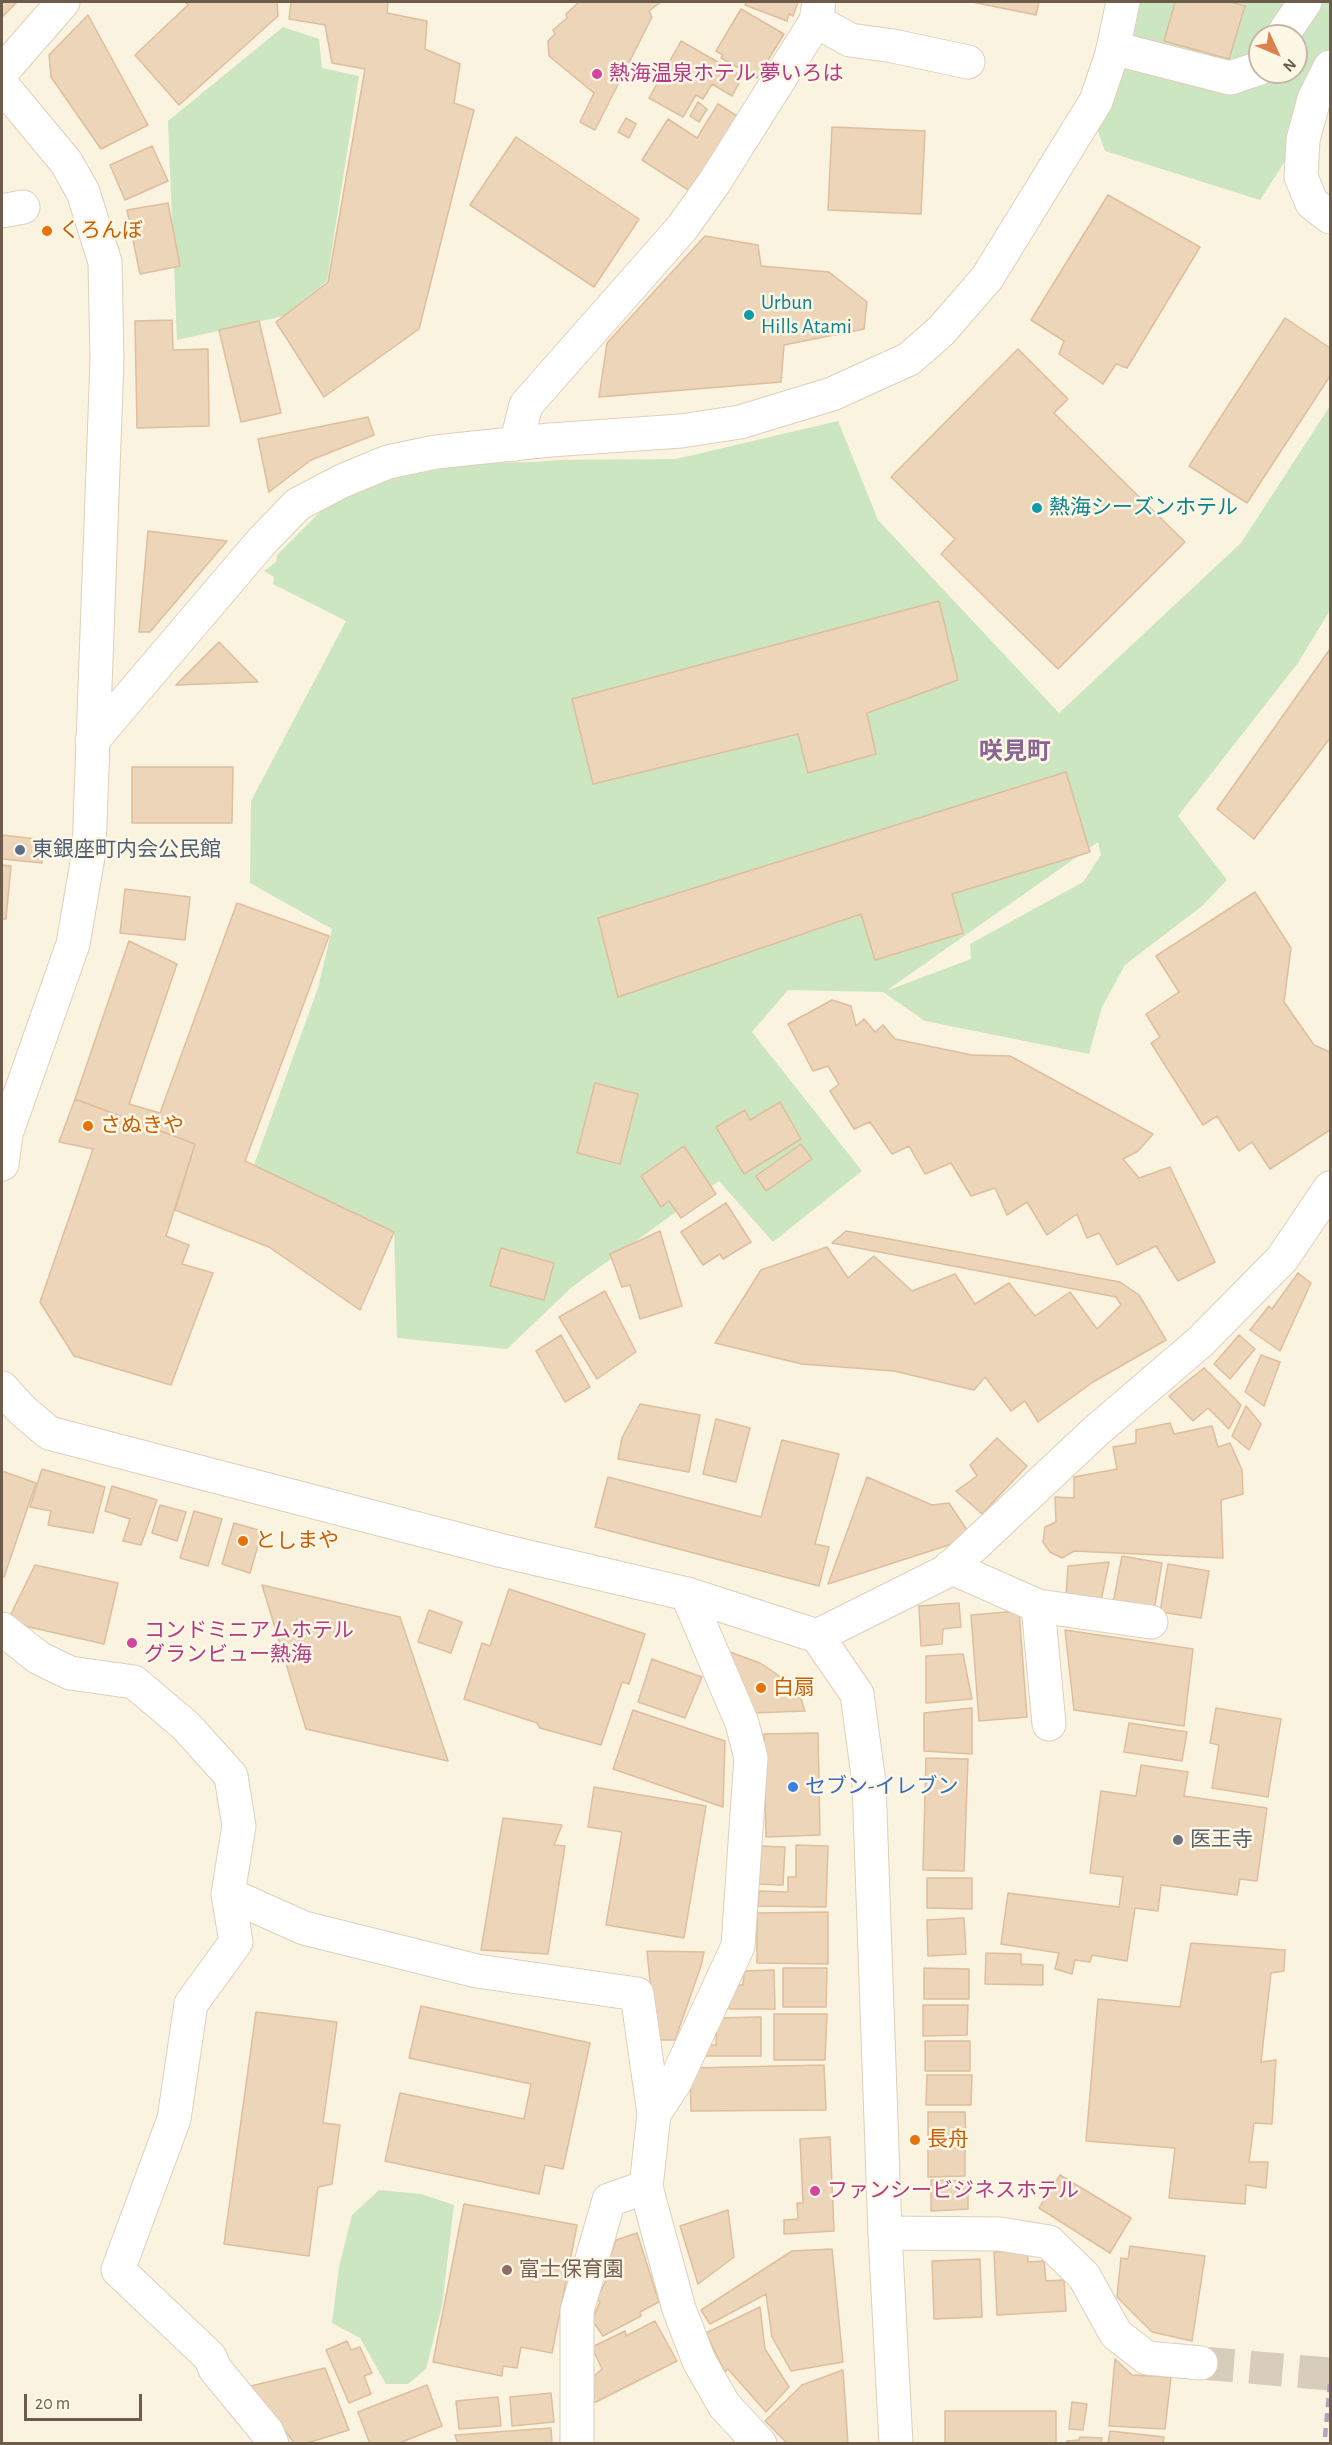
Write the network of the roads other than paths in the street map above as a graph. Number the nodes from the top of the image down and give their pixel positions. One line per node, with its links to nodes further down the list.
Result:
1 (63, 2): 9 (street)
2 (1123, 2): 6 (street)
3 (1305, 2): 5 (street)
4 (818, 11): 7 (street); 13 (street)
5 (1290, 24)
6 (1113, 48): 10 (street); 13 (street)
7 (968, 63)
8 (1330, 67): 12 (street)
9 (2, 72)
10 (1248, 72)
11 (2, 85): 14 (street)
12 (1330, 217)
13 (516, 444): 14 (street)
14 (92, 741): 15 (street)
15 (2, 1164)
16 (1330, 1188): 18 (street)
17 (2, 1388): 19 (street)
18 (950, 1567): 20 (street); 23 (street)
19 (687, 1594): 23 (street); 26 (street)
20 (1038, 1606): 21 (street); 24 (street)
21 (1151, 1622)
22 (2, 1629): 25 (street)
23 (817, 1636): 28 (street)
24 (1049, 1724)
25 (228, 1894): 26 (street); 30 (street)
26 (654, 2114): 27 (street)
27 (646, 2187): 31 (street); 32 (street)
28 (885, 2233): 29 (street); 33 (street)
29 (1201, 2363)
30 (272, 2444)
31 (577, 2444)
32 (760, 2444)
33 (896, 2444)

